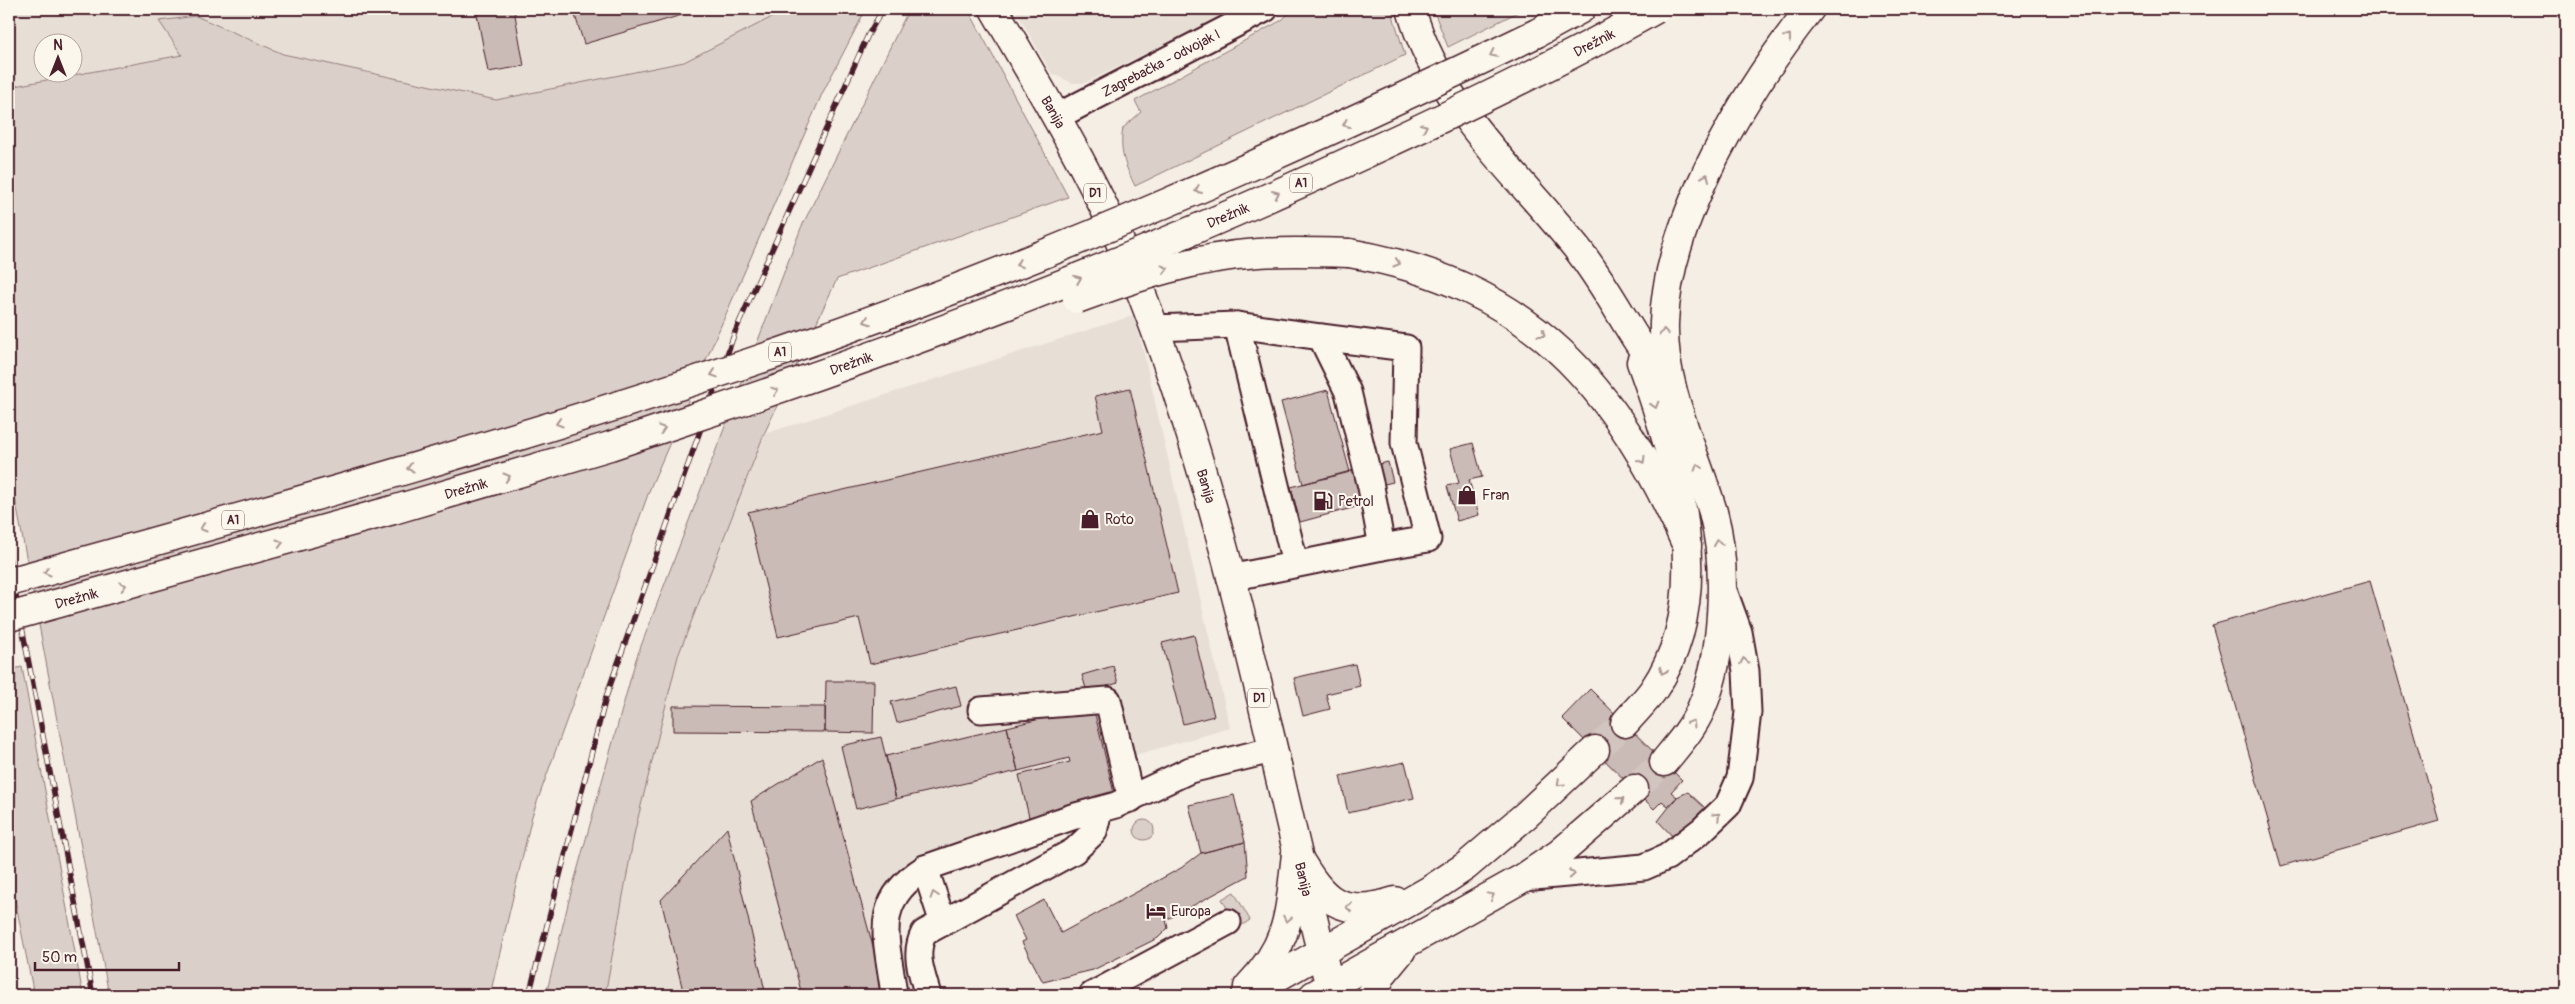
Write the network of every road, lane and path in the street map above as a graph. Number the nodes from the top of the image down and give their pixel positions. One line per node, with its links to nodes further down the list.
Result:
1 (994, 9): 7 (main road, Banija / D1)
2 (1265, 9): 7 (street, Zagrebačka - odvojak I)
3 (1411, 9): 9 (main road)
4 (1581, 9): 18 (main road, A1, one-way to 18, bridge)
5 (1656, 9): 11 (main road, Drežnik / A1, one-way to 5, bridge)
6 (1810, 9): 13 (main road, one-way to 6)
7 (1056, 117): 10 (main road, Banija / D1)
8 (1237, 324): 10 (street); 12 (street); 16 (street)
9 (1628, 326): 13 (main road); 15 (main road, one-way to 15)
10 (1154, 328): 17 (main road, Banija / D1)
11 (935, 334): 15 (main road, one-way to 15, bridge); 20 (main road, Drežnik / A1, one-way to 11, bridge)
12 (1321, 337): 14 (street); 14 (street)
13 (1675, 397): 19 (main road, one-way to 13)
14 (1382, 546): 16 (street)
15 (1687, 546): 22 (main road, one-way to 22)
16 (1295, 563): 17 (street)
17 (1230, 578): 23 (main road, Banija / D1)
18 (9, 582)
19 (1722, 584): 25 (main road, one-way to 19); 31 (street, one-way to 19)
20 (9, 617)
21 (981, 710): 27 (street)
22 (1625, 723)
23 (1272, 750): 27 (street); 29 (main road, Banija / D1)
24 (1595, 750): 32 (main road, one-way to 32)
25 (1664, 762)
26 (1634, 789): 31 (main road, one-way to 26)
27 (1131, 799): 28 (street)
28 (1099, 810): 30 (street); 34 (street)
29 (1296, 854): 32 (main road, one-way to 29); 36 (main road, Banija / D1); 41 (main road, one-way to 41)
30 (924, 868): 34 (street, one-way to 30); 38 (street)
31 (1523, 878): 35 (main road, one-way to 31)
32 (1430, 890): 36 (main road)
33 (1228, 922): 40 (street)
34 (943, 923): 39 (street)
35 (1409, 941): 37 (main road); 43 (main road)
36 (1321, 952): 37 (main road, Banija / D1); 42 (main road)
37 (1325, 993)
38 (894, 995)
39 (928, 995)
40 (1092, 995)
41 (1240, 995)
42 (1246, 995)
43 (1370, 995)

